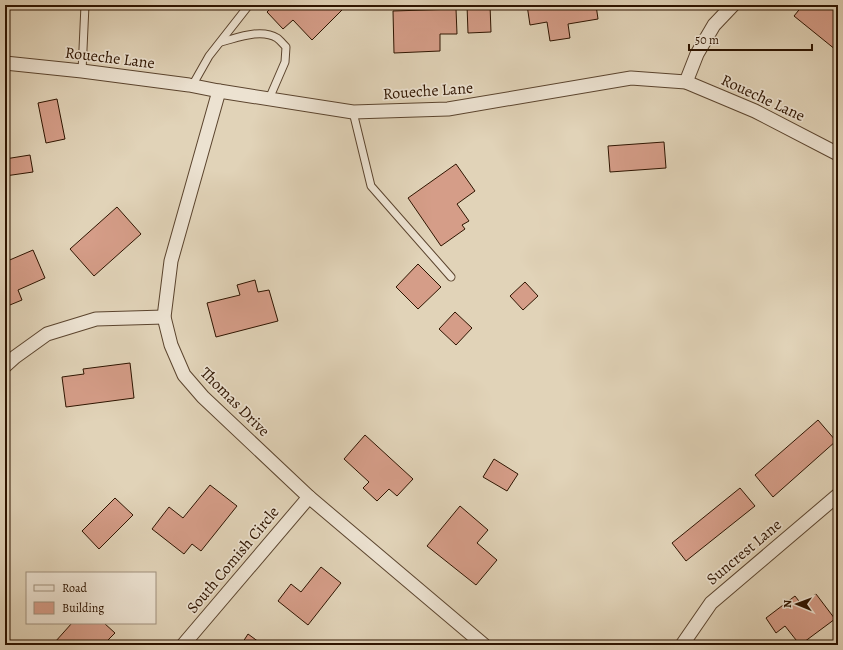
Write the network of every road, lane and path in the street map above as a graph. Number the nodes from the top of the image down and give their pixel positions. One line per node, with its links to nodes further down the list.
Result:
1 (85, 5): 6 (lane)
2 (249, 5): 4 (lane)
3 (733, 5): 7 (street)
4 (221, 42): 8 (lane); 10 (lane)
5 (5, 63): 6 (street, Roueche Lane)
6 (82, 71): 8 (street, Roueche Lane)
7 (686, 82): 11 (street, Roueche Lane); 12 (street, Roueche Lane)
8 (192, 86): 9 (street, Roueche Lane)
9 (219, 91): 10 (street, Roueche Lane); 14 (street, Thomas Drive)
10 (269, 99): 11 (street, Roueche Lane)
11 (354, 112): 13 (lane)
12 (838, 154)
13 (451, 277)
14 (164, 317): 15 (street); 17 (street, Thomas Drive)
15 (5, 366)
16 (838, 495): 20 (street, Suncrest Lane)
17 (309, 497): 18 (street, South Comish Circle); 19 (street, Thomas Drive)
18 (183, 645)
19 (484, 645)
20 (682, 645)

